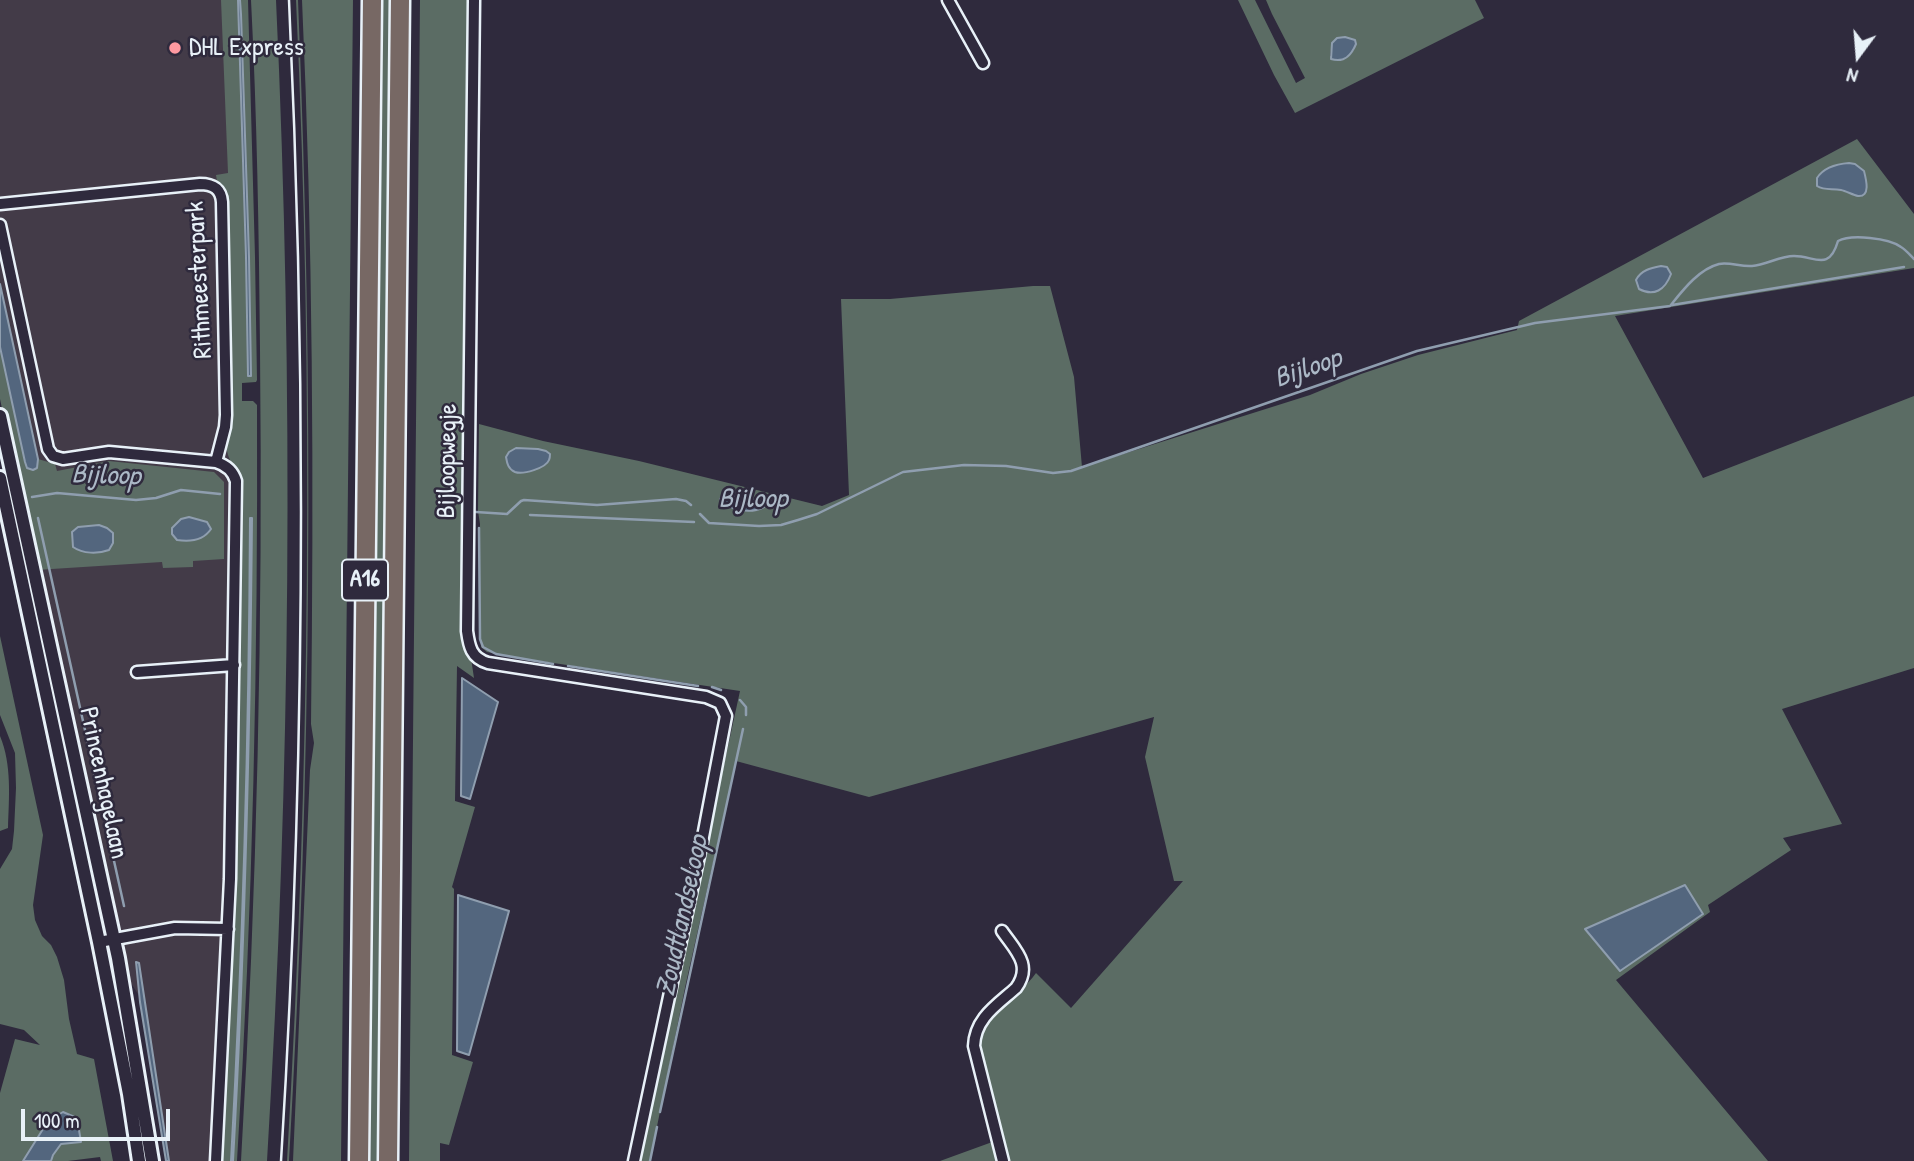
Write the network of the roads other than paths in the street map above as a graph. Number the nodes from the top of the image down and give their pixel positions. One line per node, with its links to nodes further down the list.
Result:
1 (372, 0): 20 (highway, A16)
2 (400, 0): 21 (highway, A16)
3 (474, 0): 22 (street, Bijloopwegje)
4 (948, 0): 5 (street)
5 (982, 63)
6 (0, 204): 9 (street, Rithmeesterpark)
7 (0, 225): 9 (street)
8 (0, 416): 15 (main road, Princenhagelaan)
9 (216, 462): 11 (street)
10 (0, 478): 16 (main road, Princenhagelaan)
11 (234, 665): 12 (street); 13 (street)
12 (137, 672)
13 (228, 929): 15 (street); 19 (street)
14 (1002, 931): 23 (street)
15 (114, 939): 16 (street); 18 (main road, Princenhagelaan)
16 (99, 942): 17 (main road, Princenhagelaan)
17 (139, 1161)
18 (152, 1161)
19 (216, 1161)
20 (359, 1161)
21 (388, 1161)
22 (634, 1161)
23 (1003, 1161)

